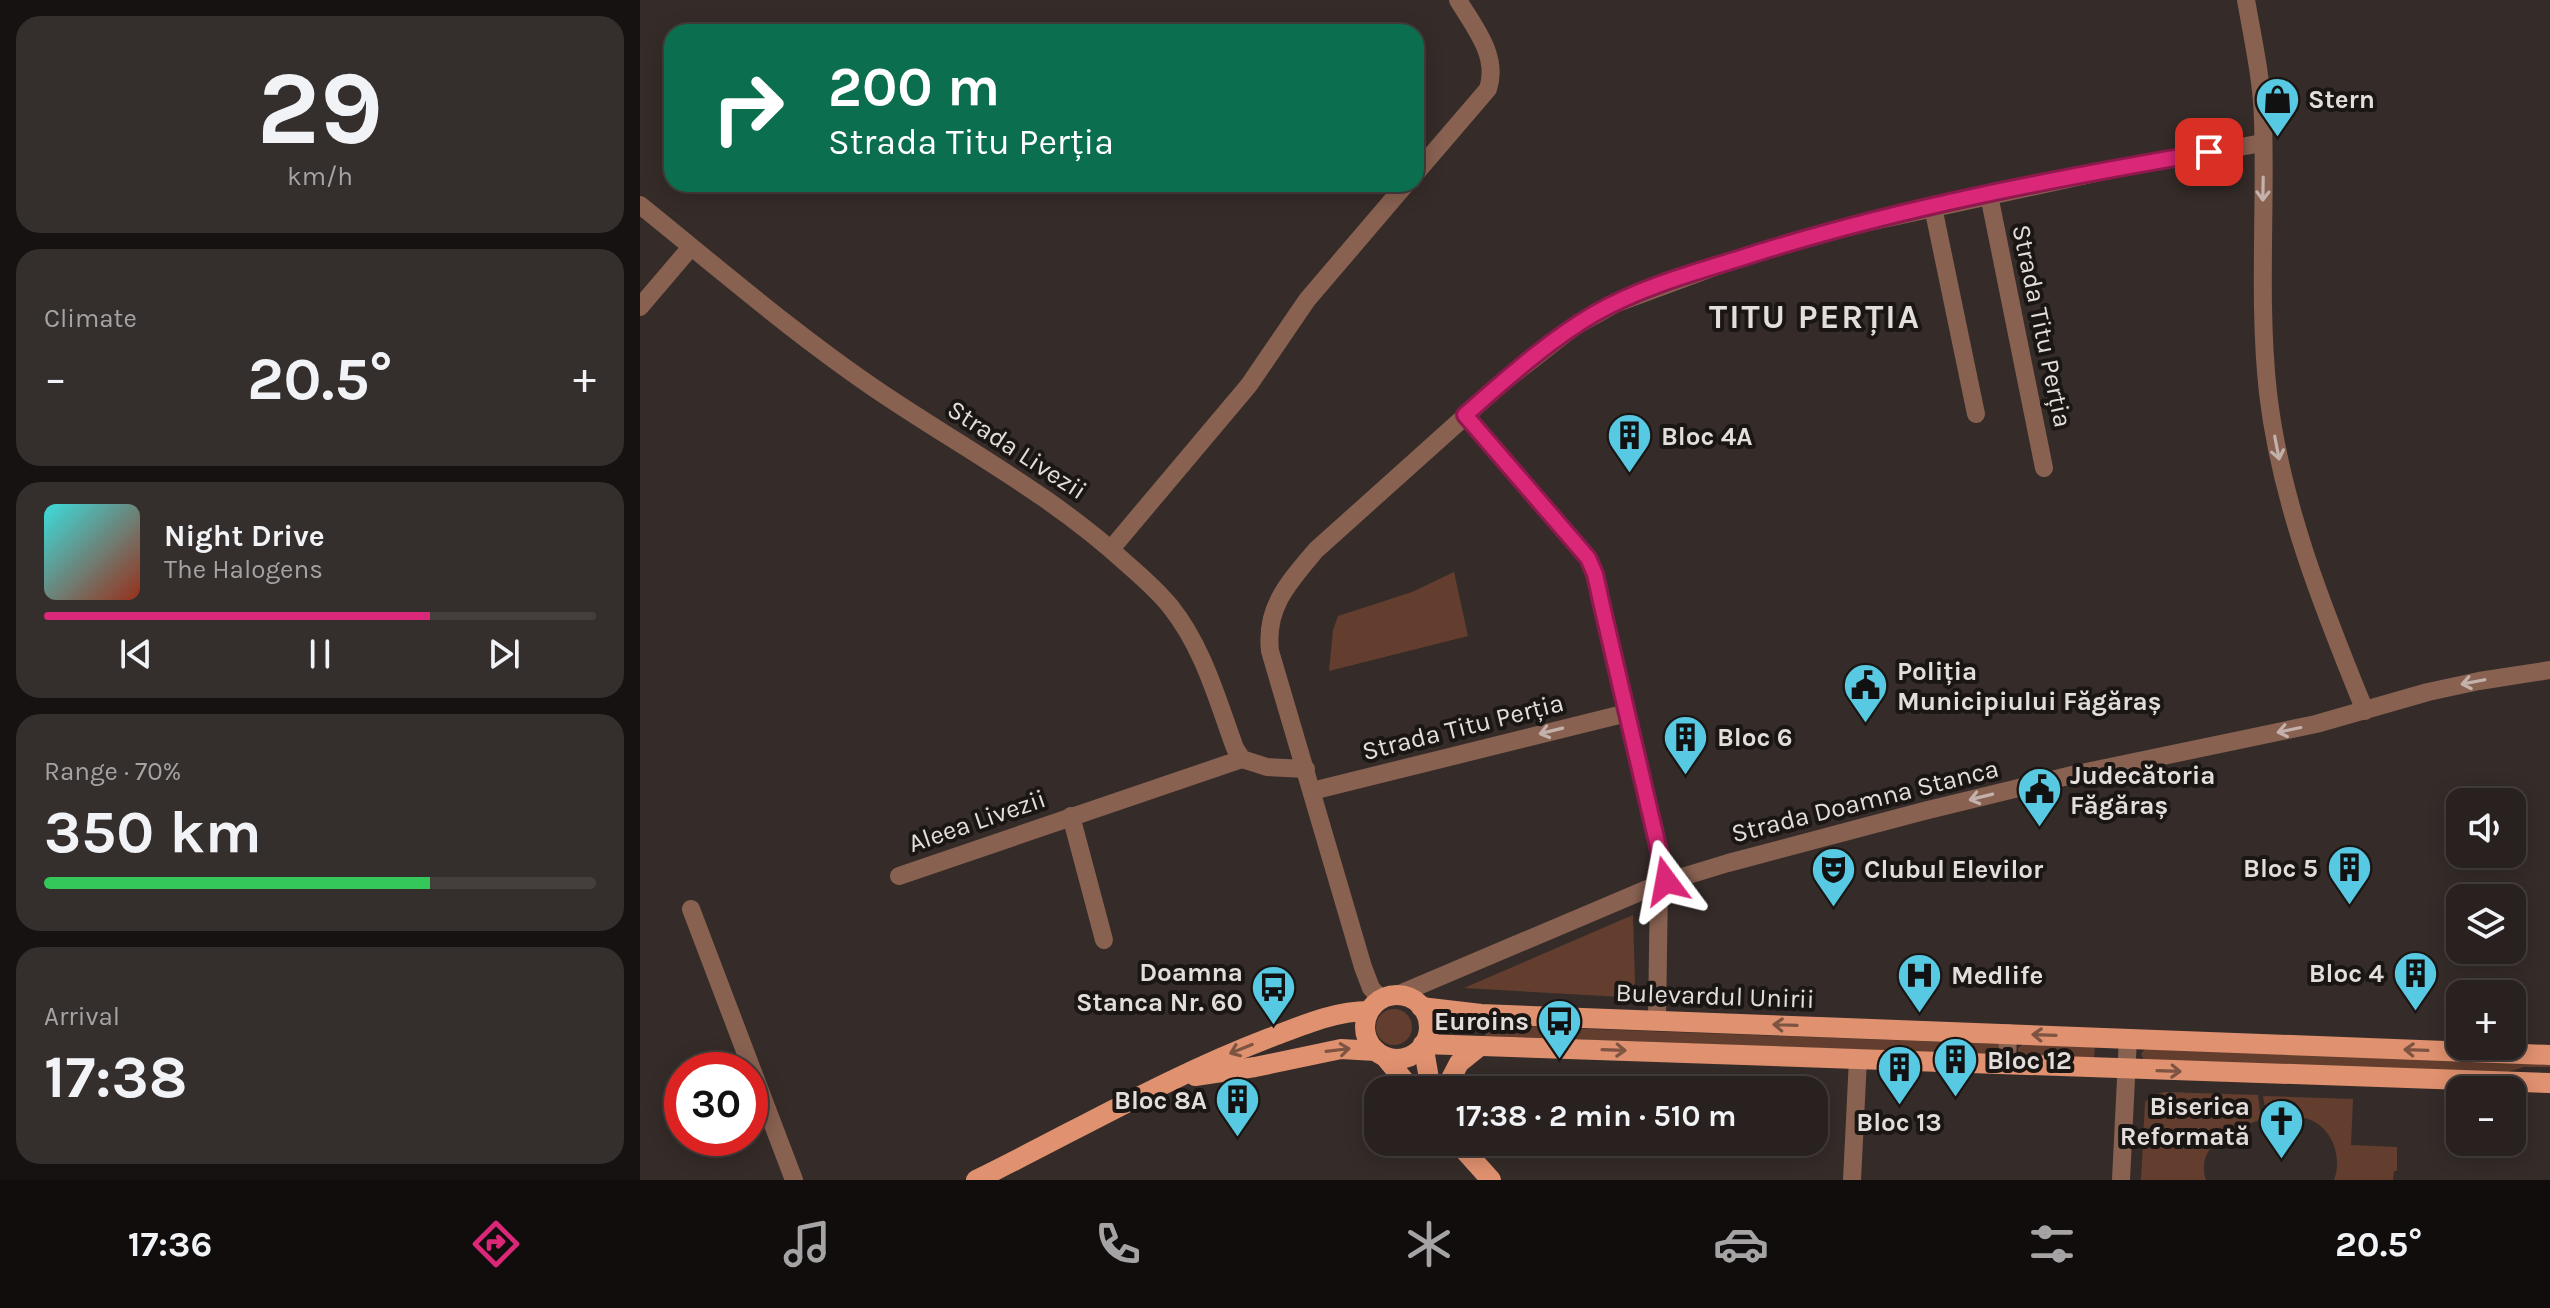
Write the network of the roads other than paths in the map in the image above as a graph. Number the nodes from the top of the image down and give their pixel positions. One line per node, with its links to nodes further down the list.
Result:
1 (1458, 0): 4 (street)
2 (2246, 0): 3 (street)
3 (2263, 143): 6 (street, Strada Titu Perția); 16 (street, one-way to 16)
4 (1424, 164)
5 (1399, 192): 14 (street)
6 (1989, 195): 8 (street, Strada Titu Perția); 13 (street, Strada Titu Perția)
7 (640, 205): 9 (street, Strada Livezii)
8 (1933, 207): 11 (street); 12 (street, Strada Titu Perția)
9 (691, 247): 10 (street); 14 (street, Strada Livezii)
10 (640, 307)
11 (1976, 414)
12 (1465, 415): 17 (street); 19 (street, Strada Titu Perția)
13 (2044, 468)
14 (1111, 549): 18 (street, Strada Livezii)
15 (2550, 670): 16 (street, Strada Doamna Stanca, one-way to 16)
16 (2365, 711): 23 (street, Strada Doamna Stanca, one-way to 23)
17 (1627, 713): 20 (street, Strada Titu Perția, one-way to 20); 23 (street)
18 (1242, 759): 19 (street); 21 (street, Aleea Livezii)
19 (1306, 769): 20 (street, Strada Titu Perția)
20 (1312, 791): 26 (street, Strada Titu Perția)
21 (1071, 816): 22 (street, Aleea Livezii); 25 (street, Aleea Livezii)
22 (899, 876)
23 (1662, 883): 26 (street, Strada Doamna Stanca); 28 (street)
24 (691, 909): 44 (street)
25 (1104, 940)
26 (1382, 1002): 27 (main road); 33 (main road); 41 (main road, Strada Doamna Stanca, one-way to 41)
27 (1421, 1007): 28 (main road, Bulevardul Unirii); 31 (main road)
28 (1657, 1020): 29 (main road, Bulevardul Unirii, one-way to 28)
29 (2008, 1033): 30 (main road, Bulevardul Unirii, one-way to 29); 36 (street)
30 (2128, 1038): 34 (main road, Bulevardul Unirii, one-way to 30); 37 (street)
31 (1423, 1044): 32 (main road); 33 (main road); 39 (main road)
32 (1480, 1046): 35 (main road, one-way to 35); 40 (main road)
33 (1380, 1054): 38 (main road); 41 (main road, Strada Doamna Stanca, one-way to 33)
34 (2550, 1055)
35 (1858, 1059): 36 (main road); 47 (street)
36 (2007, 1064): 37 (main road)
37 (2126, 1069): 42 (main road, one-way to 42); 48 (street)
38 (1400, 1076)
39 (1429, 1076)
40 (1452, 1076)
41 (1179, 1078): 45 (main road, Strada Doamna Stanca)
42 (2550, 1083)
43 (1470, 1156): 46 (main road)
44 (794, 1180)
45 (976, 1180)
46 (1491, 1180)
47 (1852, 1180)
48 (2121, 1180)

